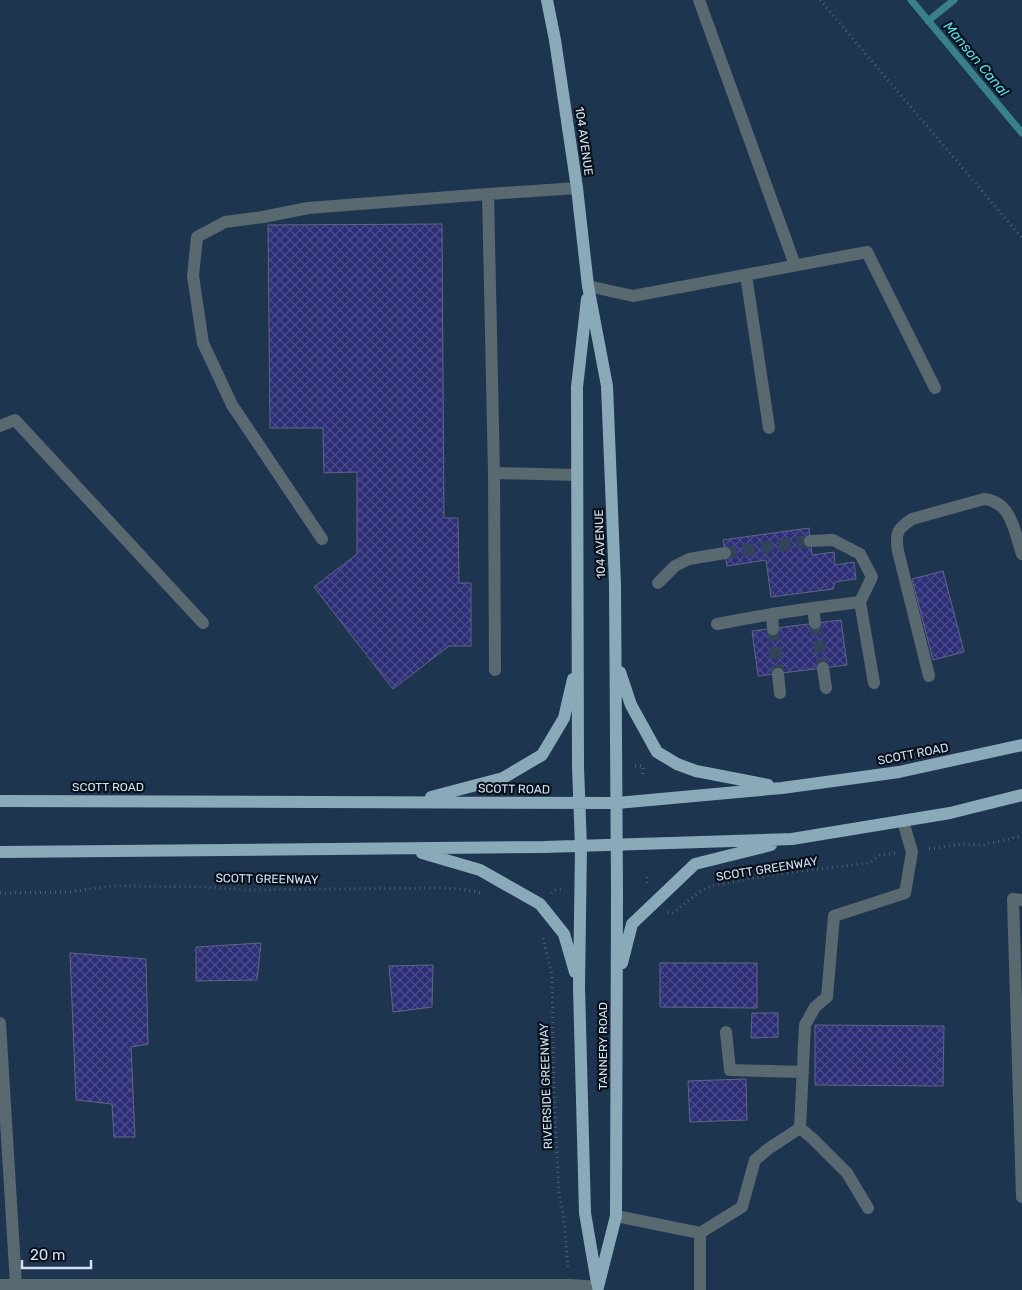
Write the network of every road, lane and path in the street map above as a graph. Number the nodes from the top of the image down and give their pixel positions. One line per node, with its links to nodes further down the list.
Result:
1 (547, 0): 4 (main road, 104 AVENUE)
2 (699, 0): 7 (street)
3 (820, 0): 6 (path)
4 (576, 188): 5 (street); 9 (main road, 104 AVENUE)
5 (488, 194): 13 (street); 15 (street)
6 (1022, 238)
7 (795, 265): 8 (street); 10 (street)
8 (746, 275): 9 (street); 12 (street)
9 (588, 286): 14 (main road, 104 AVENUE); 28 (main road, 104 AVENUE)
10 (935, 388)
11 (0, 426): 23 (street)
12 (769, 428)
13 (494, 472): 14 (street); 30 (street)
14 (577, 475): 27 (main road, 104 AVENUE)
15 (322, 539)
16 (810, 541): 20 (street)
17 (725, 553): 19 (street)
18 (1022, 554): 32 (street)
19 (658, 583)
20 (860, 602): 21 (street); 33 (street)
21 (813, 608): 22 (street); 24 (street)
22 (772, 614): 25 (street); 26 (street)
23 (203, 623)
24 (815, 623)
25 (717, 624)
26 (773, 629)
27 (578, 657): 42 (main road); 44 (main road, 104 AVENUE)
28 (616, 660): 39 (main road); 43 (main road, 104 AVENUE)
29 (823, 668): 34 (street)
30 (495, 670)
31 (778, 674): 35 (street)
32 (929, 676)
33 (874, 683)
34 (826, 688)
35 (780, 693)
36 (1022, 746): 39 (main road, SCOTT ROAD)
37 (635, 766): 38 (path)
38 (643, 775)
39 (782, 788): 43 (main road, SCOTT ROAD)
40 (1022, 796): 45 (main road)
41 (0, 801): 42 (main road, SCOTT ROAD)
42 (416, 801): 44 (main road, SCOTT ROAD)
43 (617, 803): 44 (main road, SCOTT ROAD); 49 (main road, TANNERY ROAD)
44 (579, 804): 50 (main road, TANNERY ROAD)
45 (903, 821): 47 (main road); 63 (street)
46 (1022, 836): 48 (path)
47 (792, 839): 49 (main road); 59 (main road)
48 (962, 844)
49 (617, 845): 50 (main road); 59 (main road, TANNERY ROAD)
50 (581, 846): 51 (main road); 60 (main road, TANNERY ROAD)
51 (408, 849): 52 (main road); 60 (main road)
52 (0, 852)
53 (880, 855): 57 (path, SCOTT GREENWAY)
54 (0, 893): 55 (path, SCOTT GREENWAY)
55 (491, 894)
56 (1022, 900): 65 (street)
57 (664, 910)
58 (541, 932): 69 (path, RIVERSIDE GREENWAY)
59 (617, 982): 67 (main road, TANNERY ROAD)
60 (580, 987): 72 (main road, TANNERY ROAD)
61 (0, 1023): 71 (street)
62 (726, 1032): 63 (street)
63 (802, 1072): 64 (street)
64 (800, 1128): 66 (street); 68 (street)
65 (1022, 1197)
66 (868, 1208)
67 (616, 1216): 68 (street); 72 (main road, TANNERY ROAD)
68 (700, 1233): 73 (street)
69 (567, 1262)
70 (0, 1285): 71 (street)
71 (16, 1285): 72 (street)
72 (598, 1289)
73 (700, 1290)

